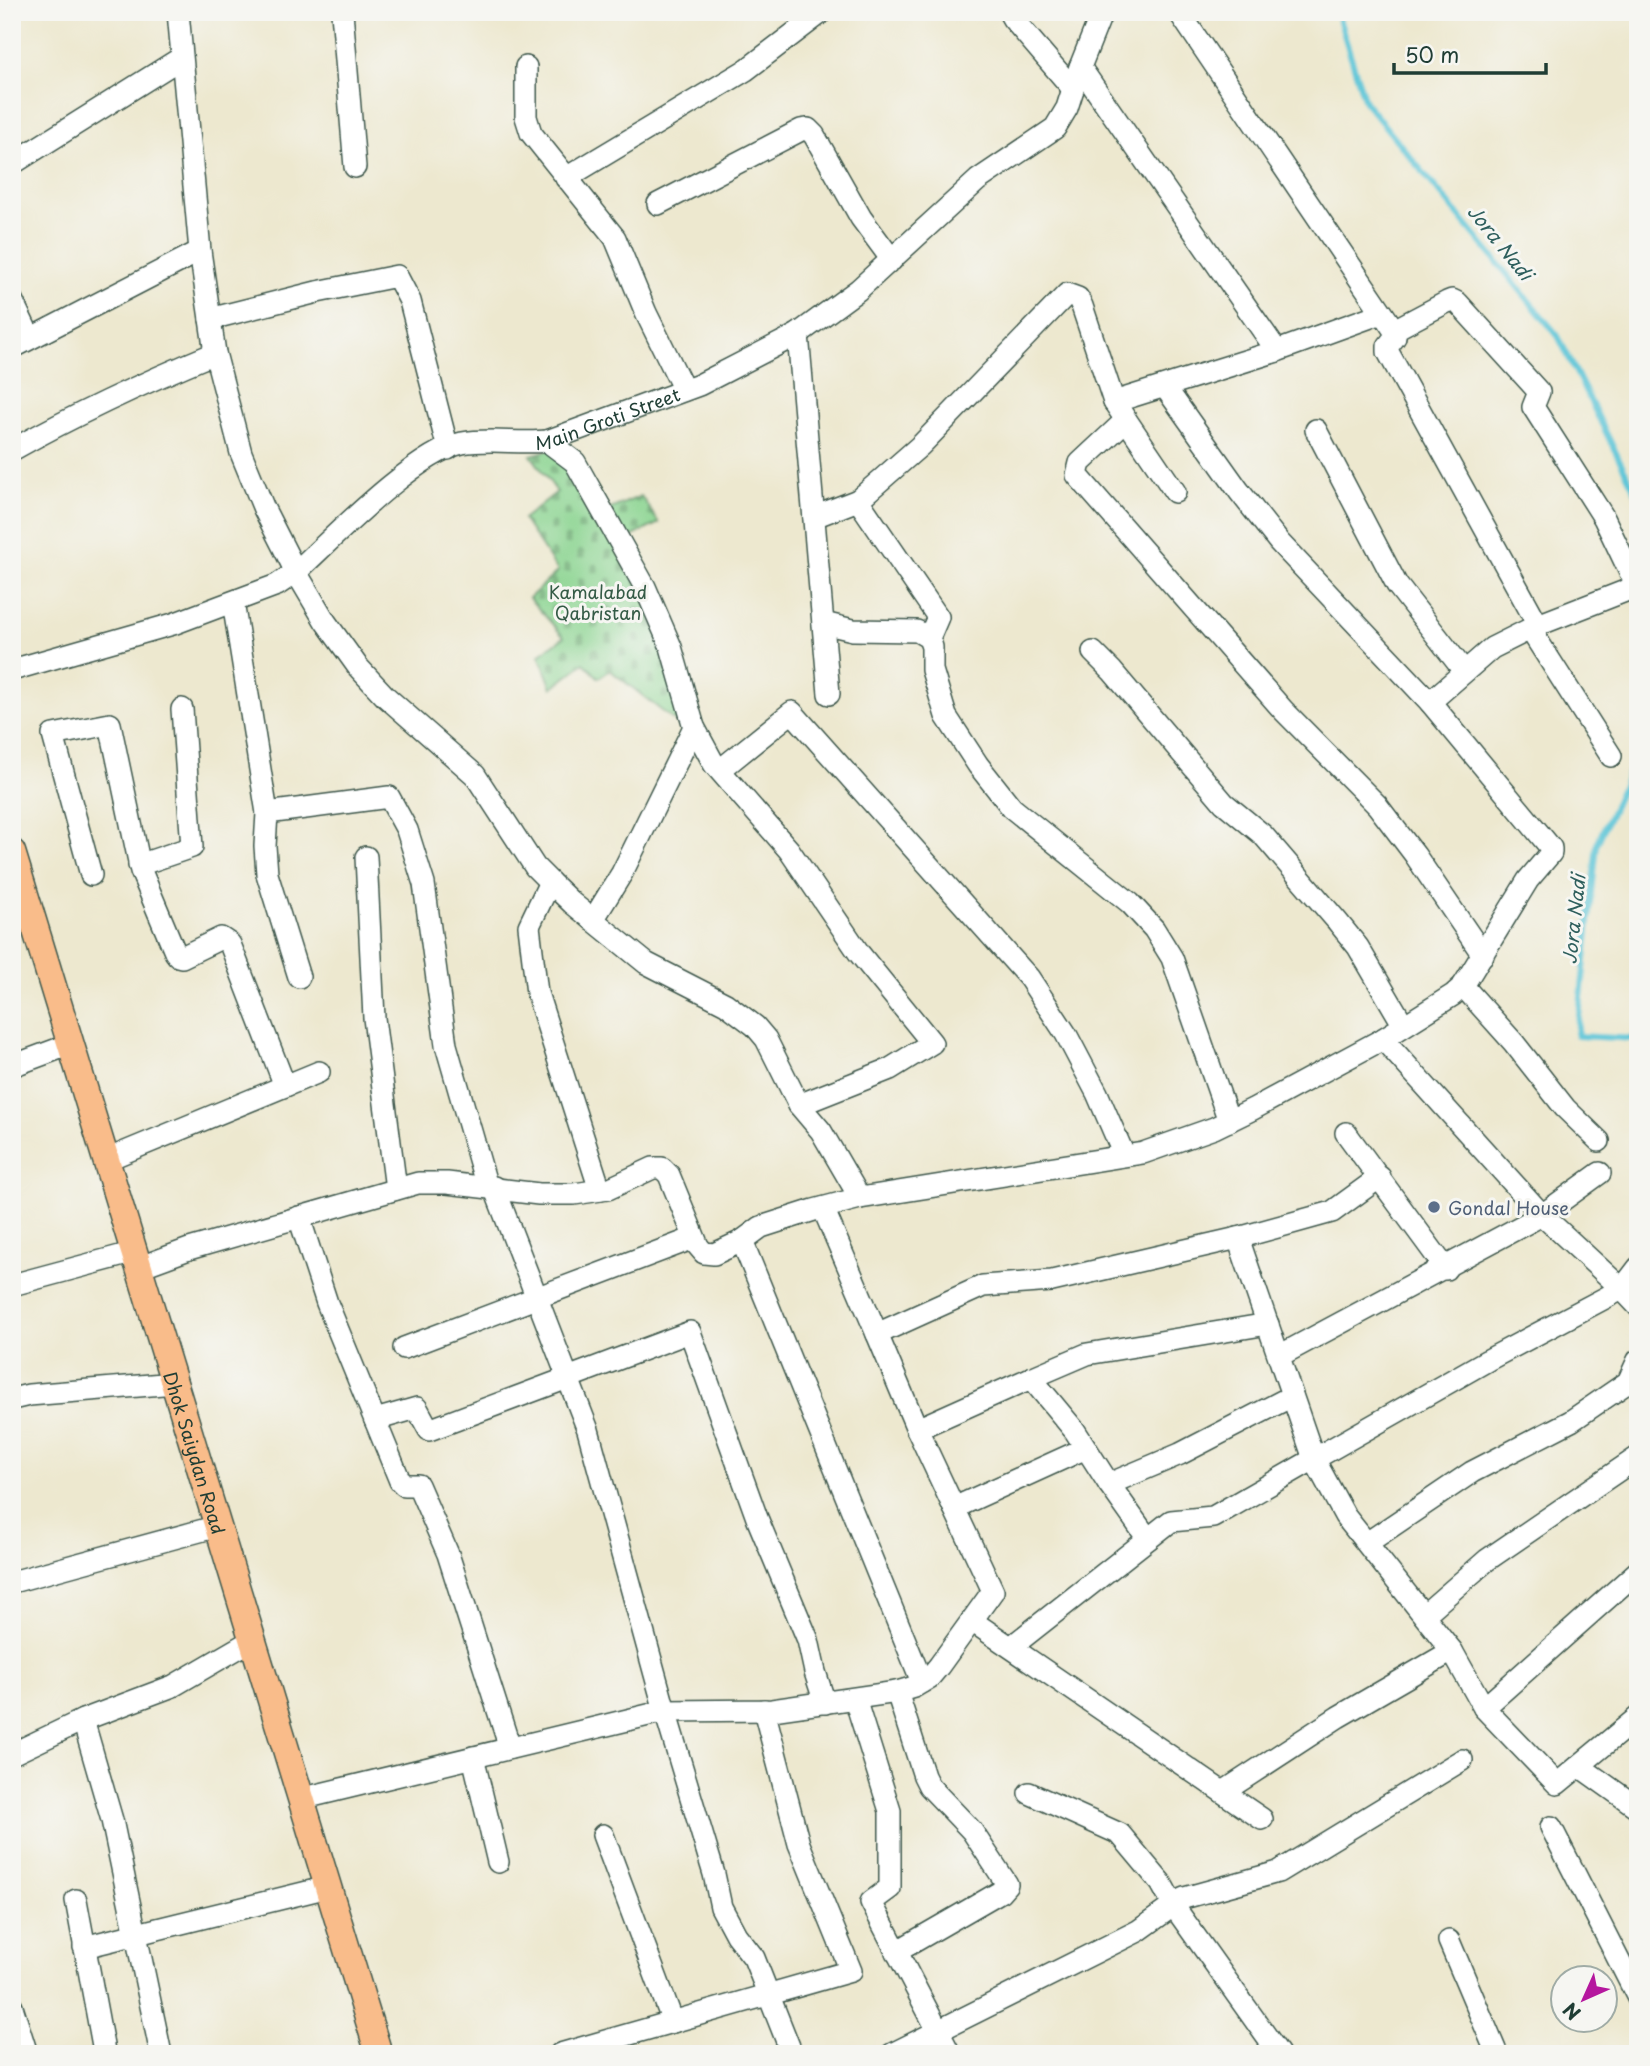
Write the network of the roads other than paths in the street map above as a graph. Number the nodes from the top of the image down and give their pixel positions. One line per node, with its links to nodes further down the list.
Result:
1 (178, 12): 7 (street)
2 (342, 12): 12 (street)
3 (822, 12): 13 (street)
4 (1009, 12): 10 (street)
5 (1102, 12): 9 (street, Main Groti Street)
6 (1179, 12): 19 (street)
7 (181, 58): 11 (street); 15 (street)
8 (526, 67): 13 (street)
9 (1080, 67): 10 (street, Main Groti Street); 22 (street)
10 (1073, 89): 16 (street, Main Groti Street)
11 (12, 164)
12 (355, 167)
13 (566, 178): 25 (street)
14 (658, 204): 16 (street)
15 (200, 251): 18 (street); 21 (street)
16 (892, 260): 20 (street, Main Groti Street)
17 (12, 300): 21 (street)
18 (210, 319): 23 (street); 30 (street)
19 (1388, 322): 22 (street); 36 (street); 39 (street)
20 (798, 334): 25 (street, Main Groti Street); 34 (street)
21 (21, 343)
22 (1277, 351): 24 (street)
23 (215, 353): 31 (street); 35 (street)
24 (1165, 387): 26 (street); 45 (street)
25 (684, 390): 29 (street, Main Groti Street)
26 (1114, 402): 27 (street); 33 (street)
27 (1126, 420): 32 (street); 58 (street)
28 (1316, 430): 43 (street)
29 (547, 441): 30 (street, Main Groti Street); 47 (street)
30 (448, 449): 35 (street, Main Groti Street)
31 (12, 450)
32 (1175, 492)
33 (858, 500): 34 (street); 40 (street)
34 (814, 517): 38 (street)
35 (296, 572): 37 (street, Main Groti Street); 55 (street)
36 (1637, 587): 39 (street)
37 (233, 602): 42 (street, Main Groti Street); 50 (street)
38 (823, 623): 40 (street); 44 (street)
39 (1534, 627): 43 (street); 48 (street)
40 (929, 638): 68 (street)
41 (1093, 652): 61 (street)
42 (12, 670)
43 (1464, 671): 45 (street)
44 (829, 694)
45 (1430, 702): 58 (street)
46 (182, 709): 53 (street)
47 (694, 727): 49 (street); 57 (street)
48 (1611, 756)
49 (720, 770): 67 (street); 71 (street)
50 (267, 813): 59 (street); 75 (street)
51 (12, 852): 56 (main road, Dhok Saiydan Road)
52 (366, 858): 76 (street)
53 (139, 865): 54 (street); 66 (street)
54 (91, 875)
55 (550, 882): 57 (street); 77 (street)
56 (21, 910): 63 (main road, Dhok Saiydan Road)
57 (593, 920): 67 (street)
58 (1483, 955): 60 (street)
59 (299, 977)
60 (1463, 986): 61 (street); 70 (street)
61 (1403, 1024): 62 (street)
62 (1383, 1039): 68 (street); 80 (street)
63 (71, 1044): 64 (street); 72 (main road, Dhok Saiydan Road)
64 (12, 1066)
65 (319, 1072): 66 (street)
66 (285, 1086): 72 (street)
67 (799, 1105): 78 (street)
68 (1229, 1121): 71 (street)
69 (1346, 1133): 74 (street)
70 (1599, 1141)
71 (1124, 1155): 78 (street)
72 (106, 1160): 85 (main road, Dhok Saiydan Road)
73 (1600, 1173): 80 (street)
74 (1380, 1177): 83 (street); 87 (street)
75 (491, 1187): 76 (street); 77 (street); 90 (street)
76 (396, 1189): 81 (street)
77 (600, 1190): 82 (street)
78 (860, 1198): 79 (street)
79 (823, 1208): 84 (street); 93 (street)
80 (1542, 1215): 87 (street); 89 (street)
81 (299, 1217): 85 (street); 102 (street)
82 (694, 1238): 84 (street); 90 (street)
83 (1238, 1238): 92 (street); 93 (street)
84 (742, 1241): 119 (street)
85 (137, 1260): 88 (street); 99 (main road, Dhok Saiydan Road)
86 (1638, 1268): 89 (street)
87 (1446, 1269): 95 (street)
88 (12, 1285)
89 (1622, 1289): 91 (street); 106 (street)
90 (536, 1296): 94 (street); 97 (street)
91 (1638, 1306)
92 (1268, 1324): 95 (street); 98 (street)
93 (877, 1334): 103 (street)
94 (404, 1348)
95 (1279, 1356): 100 (street)
96 (1638, 1360): 111 (street)
97 (568, 1376): 102 (street); 122 (street); 125 (street)
98 (1031, 1378): 103 (street); 104 (street)
99 (175, 1383): 101 (street); 109 (main road, Dhok Saiydan Road)
100 (1292, 1396): 106 (street); 107 (street)
101 (12, 1399)
102 (375, 1420): 128 (street)
103 (917, 1429): 108 (street)
104 (1086, 1448): 107 (street); 108 (street)
105 (1638, 1457): 114 (street)
106 (1314, 1459): 110 (street); 111 (street)
107 (1108, 1484): 110 (street)
108 (954, 1508): 115 (street)
109 (218, 1526): 113 (street); 116 (main road, Dhok Saiydan Road)
110 (1148, 1539): 117 (street)
111 (1367, 1543): 114 (street)
112 (1638, 1571): 123 (street)
113 (12, 1582)
114 (1423, 1615): 118 (street)
115 (972, 1621): 117 (street); 119 (street)
116 (252, 1640): 127 (street); 135 (main road, Dhok Saiydan Road)
117 (1011, 1647): 133 (street)
118 (1452, 1651): 123 (street); 133 (street)
119 (922, 1682): 120 (street)
120 (897, 1692): 121 (street); 147 (street)
121 (855, 1699): 122 (street); 147 (street)
122 (825, 1703): 124 (street)
123 (1484, 1708): 132 (street)
124 (764, 1710): 125 (street); 148 (street)
125 (665, 1711): 128 (street); 148 (street)
126 (1638, 1717): 132 (street)
127 (83, 1720): 129 (street); 144 (street)
128 (510, 1748): 130 (street)
129 (12, 1754)
130 (473, 1757): 135 (street); 140 (street)
131 (1462, 1760): 143 (street)
132 (1579, 1766): 136 (street)
133 (1223, 1792): 137 (street)
134 (1029, 1793): 143 (street)
135 (300, 1799): 141 (main road, Dhok Saiydan Road)
136 (1638, 1808)
137 (1262, 1819)
138 (1551, 1827): 149 (street)
139 (603, 1835): 151 (street)
140 (498, 1863)
141 (328, 1887): 144 (street); 156 (main road, Dhok Saiydan Road)
142 (76, 1900): 146 (street)
143 (1172, 1905): 152 (street); 161 (street)
144 (136, 1936): 146 (street); 155 (street)
145 (1449, 1941): 162 (street)
146 (85, 1947): 153 (street)
147 (896, 1952): 152 (street)
148 (769, 1996): 151 (street); 158 (street)
149 (1638, 1998)
150 (12, 2007): 154 (street)
151 (673, 2022): 157 (street)
152 (937, 2031): 159 (street); 160 (street)
153 (104, 2051)
154 (27, 2054)
155 (161, 2054)
156 (379, 2054)
157 (560, 2054)
158 (792, 2054)
159 (892, 2054)
160 (950, 2054)
161 (1279, 2054)
162 (1497, 2054)

